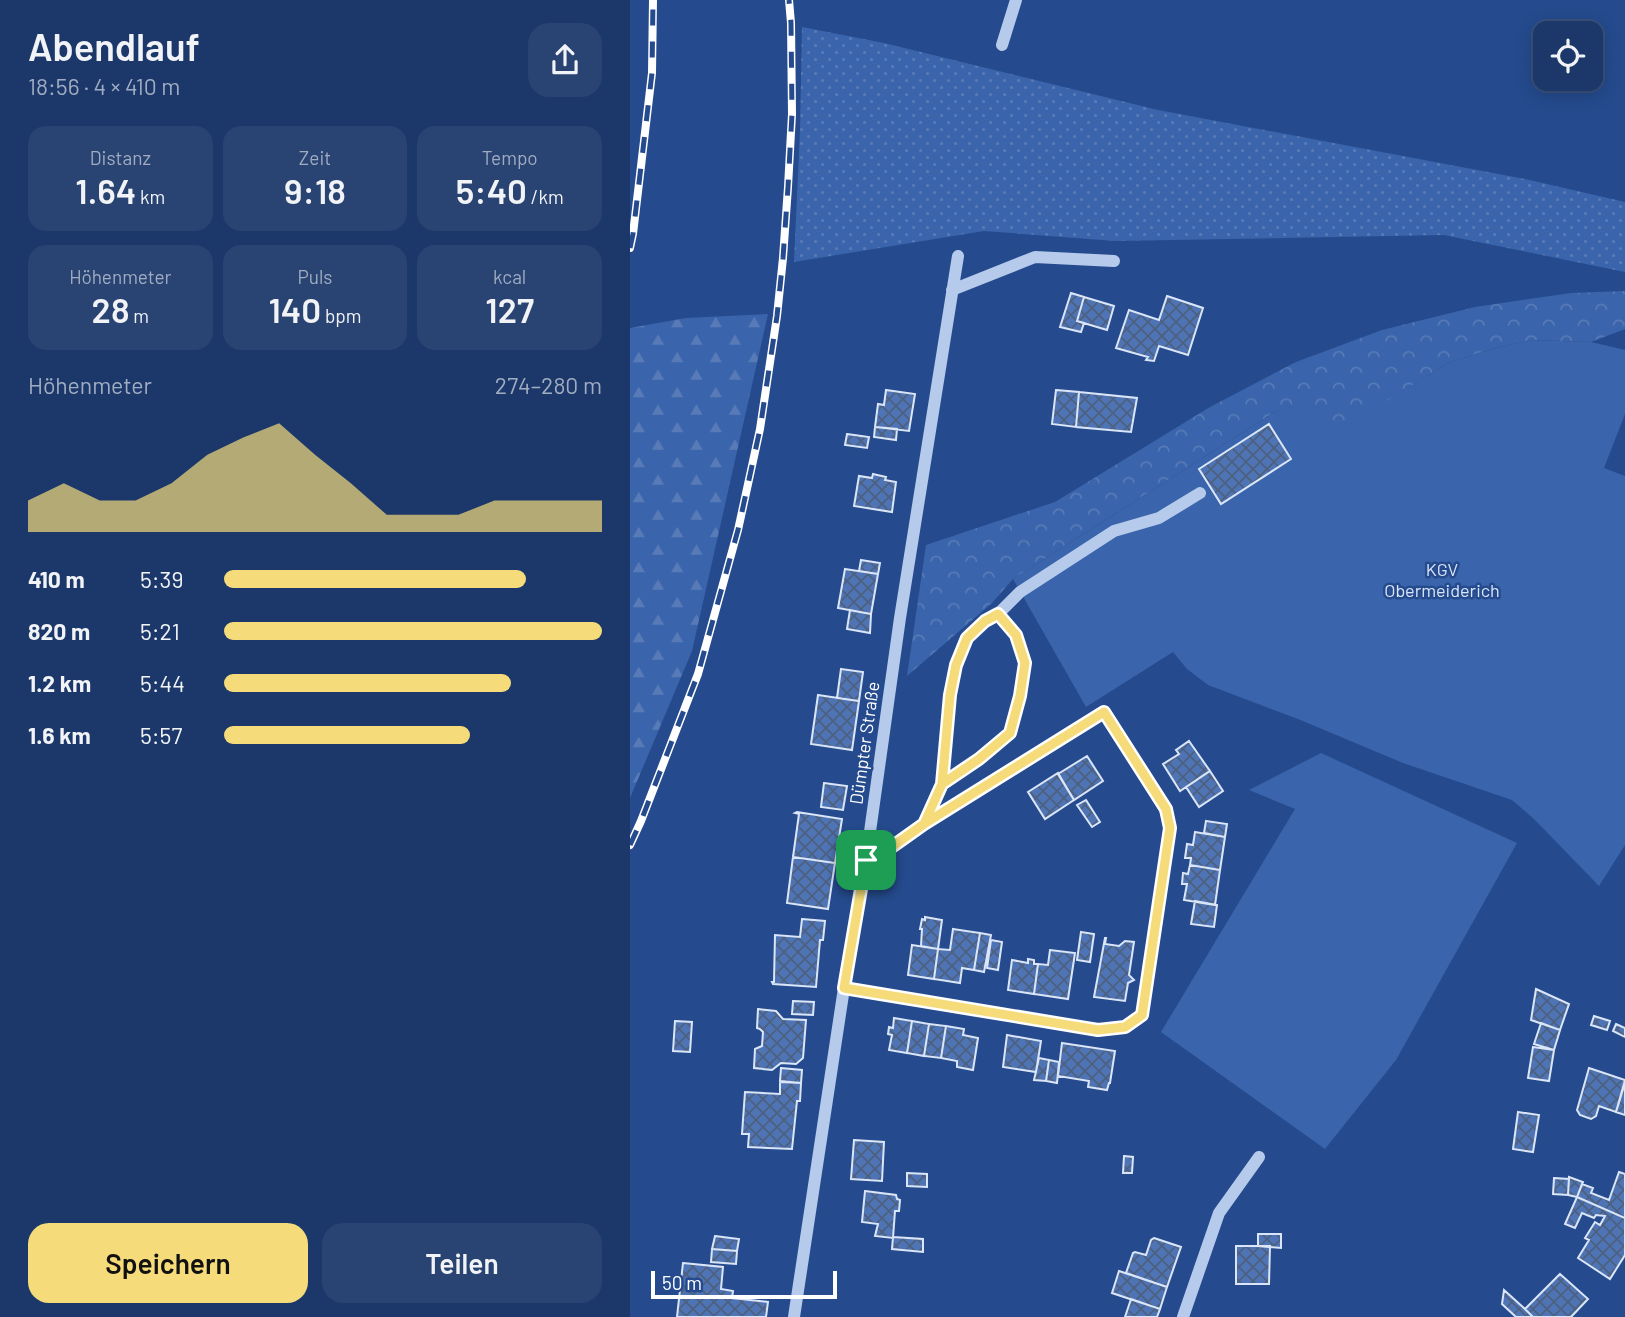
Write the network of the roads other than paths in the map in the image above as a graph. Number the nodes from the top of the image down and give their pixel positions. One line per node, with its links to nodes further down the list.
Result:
1 (1016, 0): 2 (street)
2 (1002, 45)
3 (958, 256): 5 (street, Dümpter Straße)
4 (1114, 261): 5 (street)
5 (951, 290): 10 (street, Dümpter Straße)
6 (1200, 493): 7 (street)
7 (998, 614): 8 (street); 8 (street)
8 (942, 784): 9 (street)
9 (924, 824): 10 (street); 11 (street)
10 (866, 860): 11 (street, Dümpter Straße)
11 (844, 988): 13 (street, Dümpter Straße)
12 (1259, 1157): 14 (street)
13 (794, 1317)
14 (1183, 1317)

